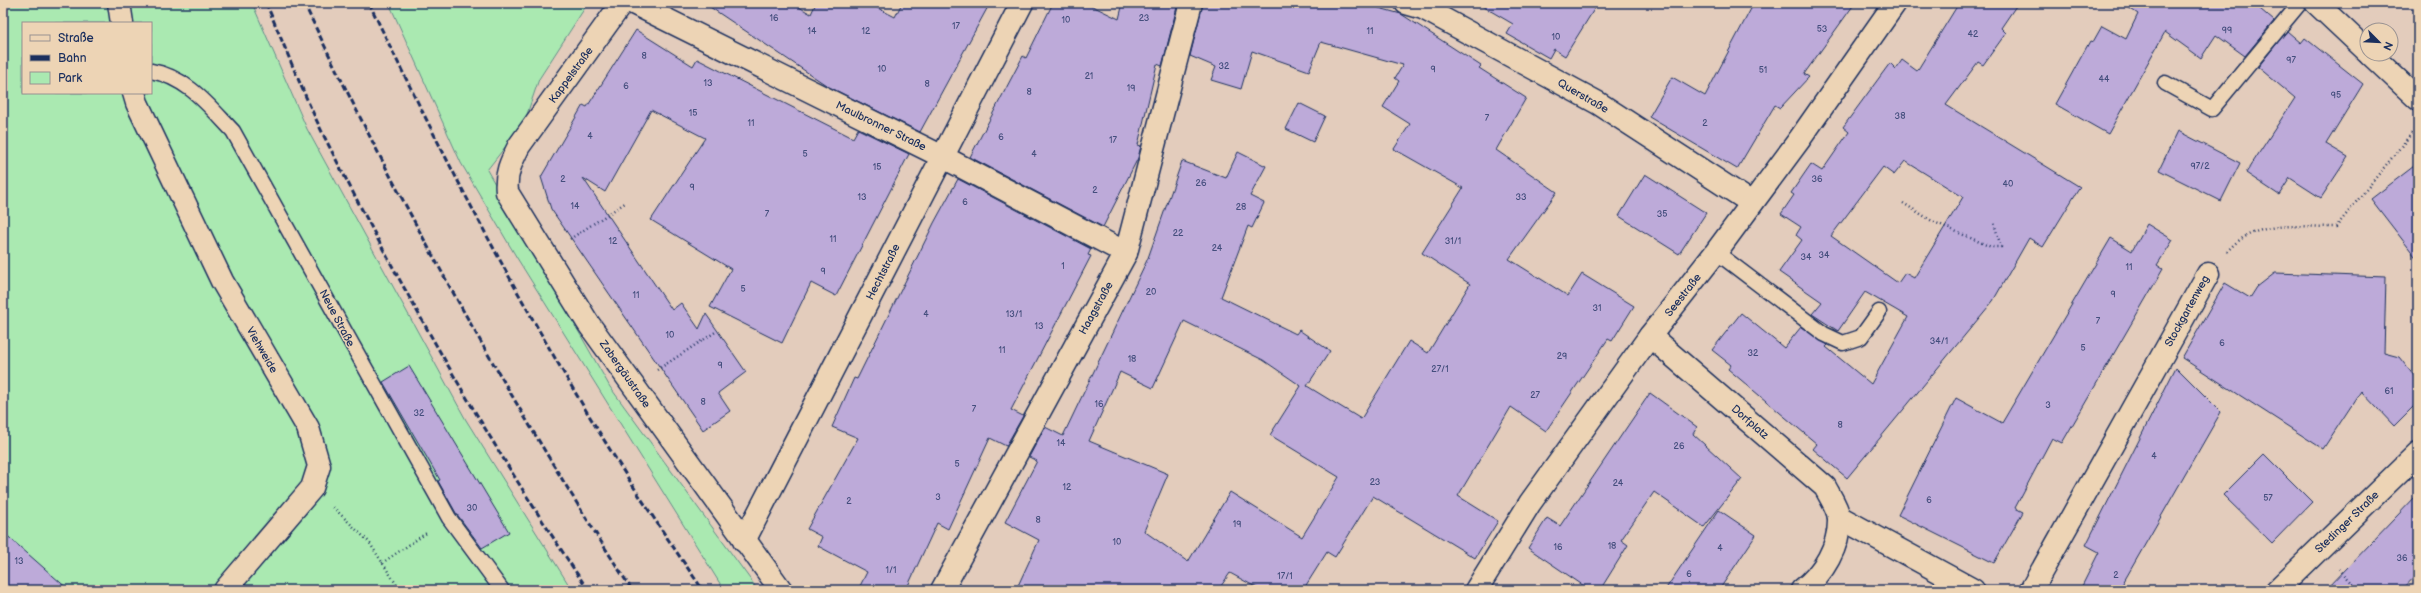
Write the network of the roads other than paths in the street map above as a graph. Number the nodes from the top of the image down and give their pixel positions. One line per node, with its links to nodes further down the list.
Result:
1 (119, 3): 10 (street)
2 (622, 3): 17 (street, Kappelstraße)
3 (633, 3): 18 (street, Maulbronner Straße)
4 (1022, 3): 18 (street, Hechtstraße)
5 (1191, 3): 21 (street, Haagstraße)
6 (1406, 3): 19 (street, Querstraße)
7 (1895, 3): 19 (street, Seestraße)
8 (2300, 3): 14 (lane)
9 (2316, 3): 11 (street)
10 (122, 22)
11 (2359, 43)
12 (2379, 62): 16 (street)
13 (152, 71): 30 (lane, Neue Straße)
14 (2165, 83)
15 (134, 94): 29 (street, Viehweide)
16 (2418, 99)
17 (519, 146): 27 (street, Zabergäustraße)
18 (943, 157): 21 (street, Maulbronner Straße); 27 (street, Hechtstraße)
19 (1752, 203): 20 (street, Seestraße)
20 (1716, 252): 23 (lane); 24 (street, Seestraße)
21 (1126, 253): 32 (street, Haagstraße)
22 (2208, 274): 35 (street, Stockgartenweg)
23 (1879, 312)
24 (1650, 336): 26 (street, Dorfplatz); 33 (street, Seestraße)
25 (2418, 453): 36 (street, Stedinger Straße)
26 (1839, 517): 28 (street); 34 (street)
27 (744, 541): 31 (street, Zabergäustraße)
28 (1806, 587)
29 (225, 590)
30 (502, 590)
31 (781, 590)
32 (942, 590)
33 (1476, 590)
34 (1973, 590)
35 (2031, 590)
36 (2277, 590)

